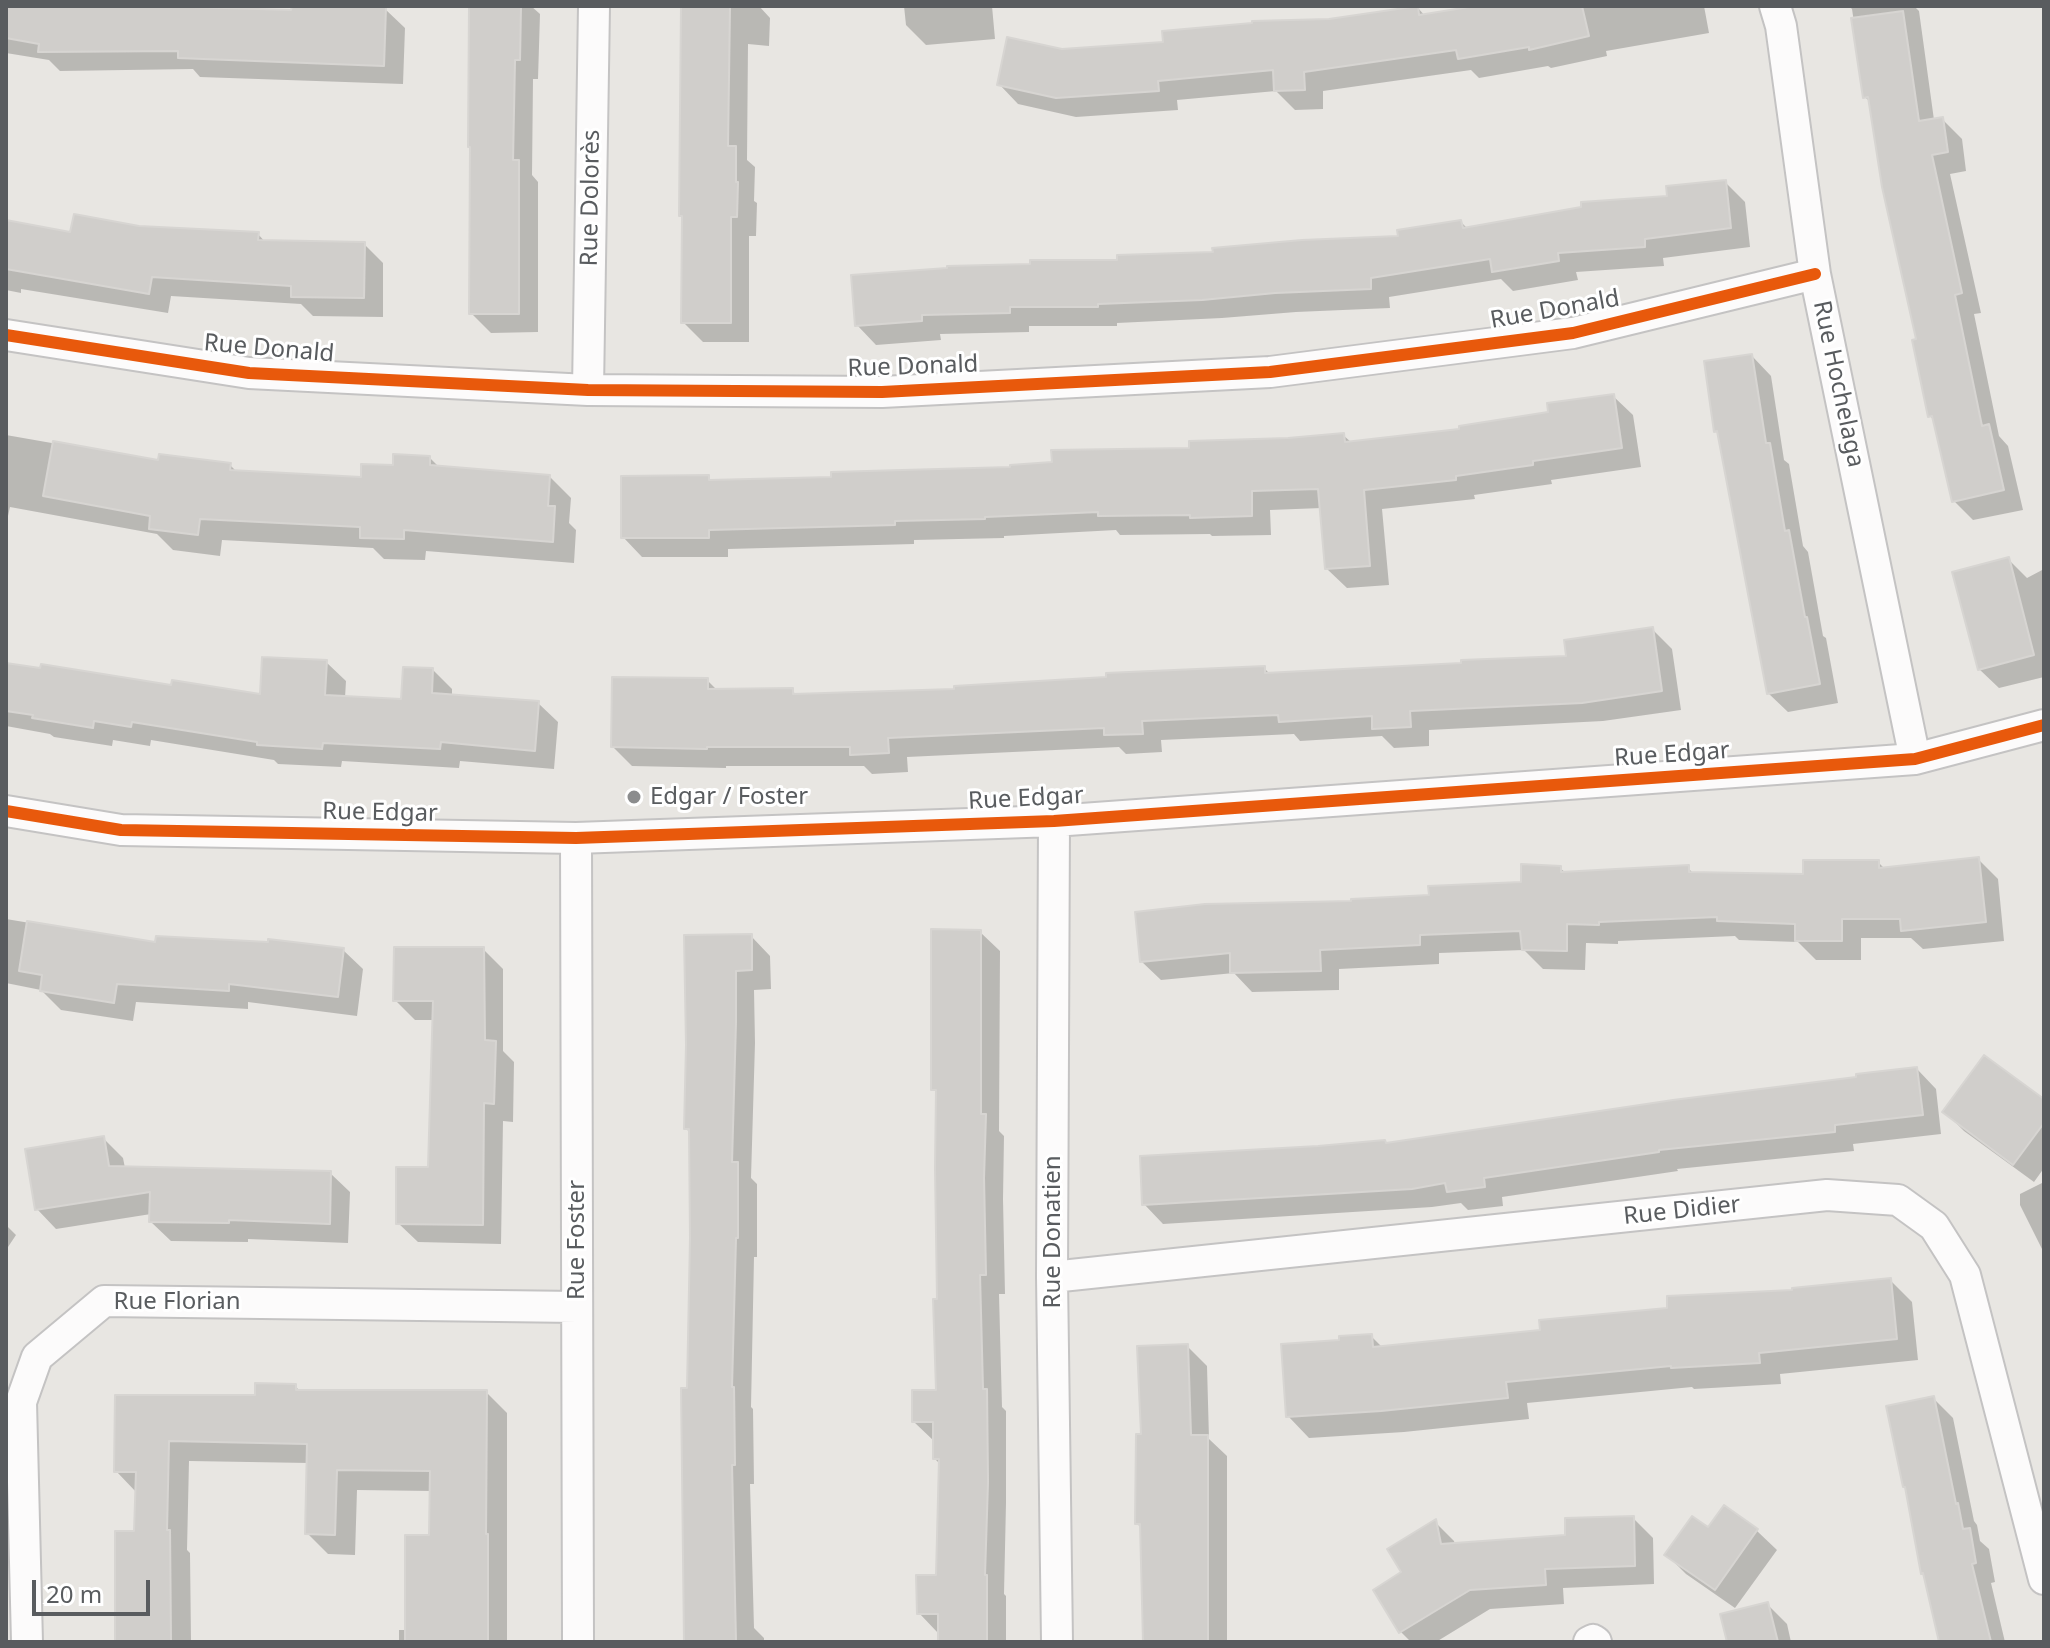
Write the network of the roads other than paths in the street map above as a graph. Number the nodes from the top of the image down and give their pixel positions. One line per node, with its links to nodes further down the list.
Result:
1 (594, 6): 5 (street, Rue Dolorès)
2 (1775, 6): 3 (street, Rue Hochelaga)
3 (1815, 274): 5 (street, Rue Donald); 7 (street, Rue Hochelaga)
4 (6, 335): 5 (street, Rue Donald)
5 (588, 390)
6 (2044, 725): 7 (street, Rue Edgar)
7 (1915, 759): 9 (street, Rue Edgar)
8 (6, 811): 10 (street, Rue Edgar)
9 (1054, 821): 10 (street, Rue Edgar); 11 (street, Rue Donatien)
10 (576, 838): 12 (street, Rue Foster)
11 (1052, 1277): 13 (street, Rue Didier); 16 (street, Rue Donatien)
12 (577, 1307): 14 (street, Rue Florian); 15 (street, Rue Foster)
13 (2044, 1579)
14 (27, 1642)
15 (578, 1642)
16 (1057, 1642)
17 (1589, 1642): 18 (street)
18 (1596, 1642)

